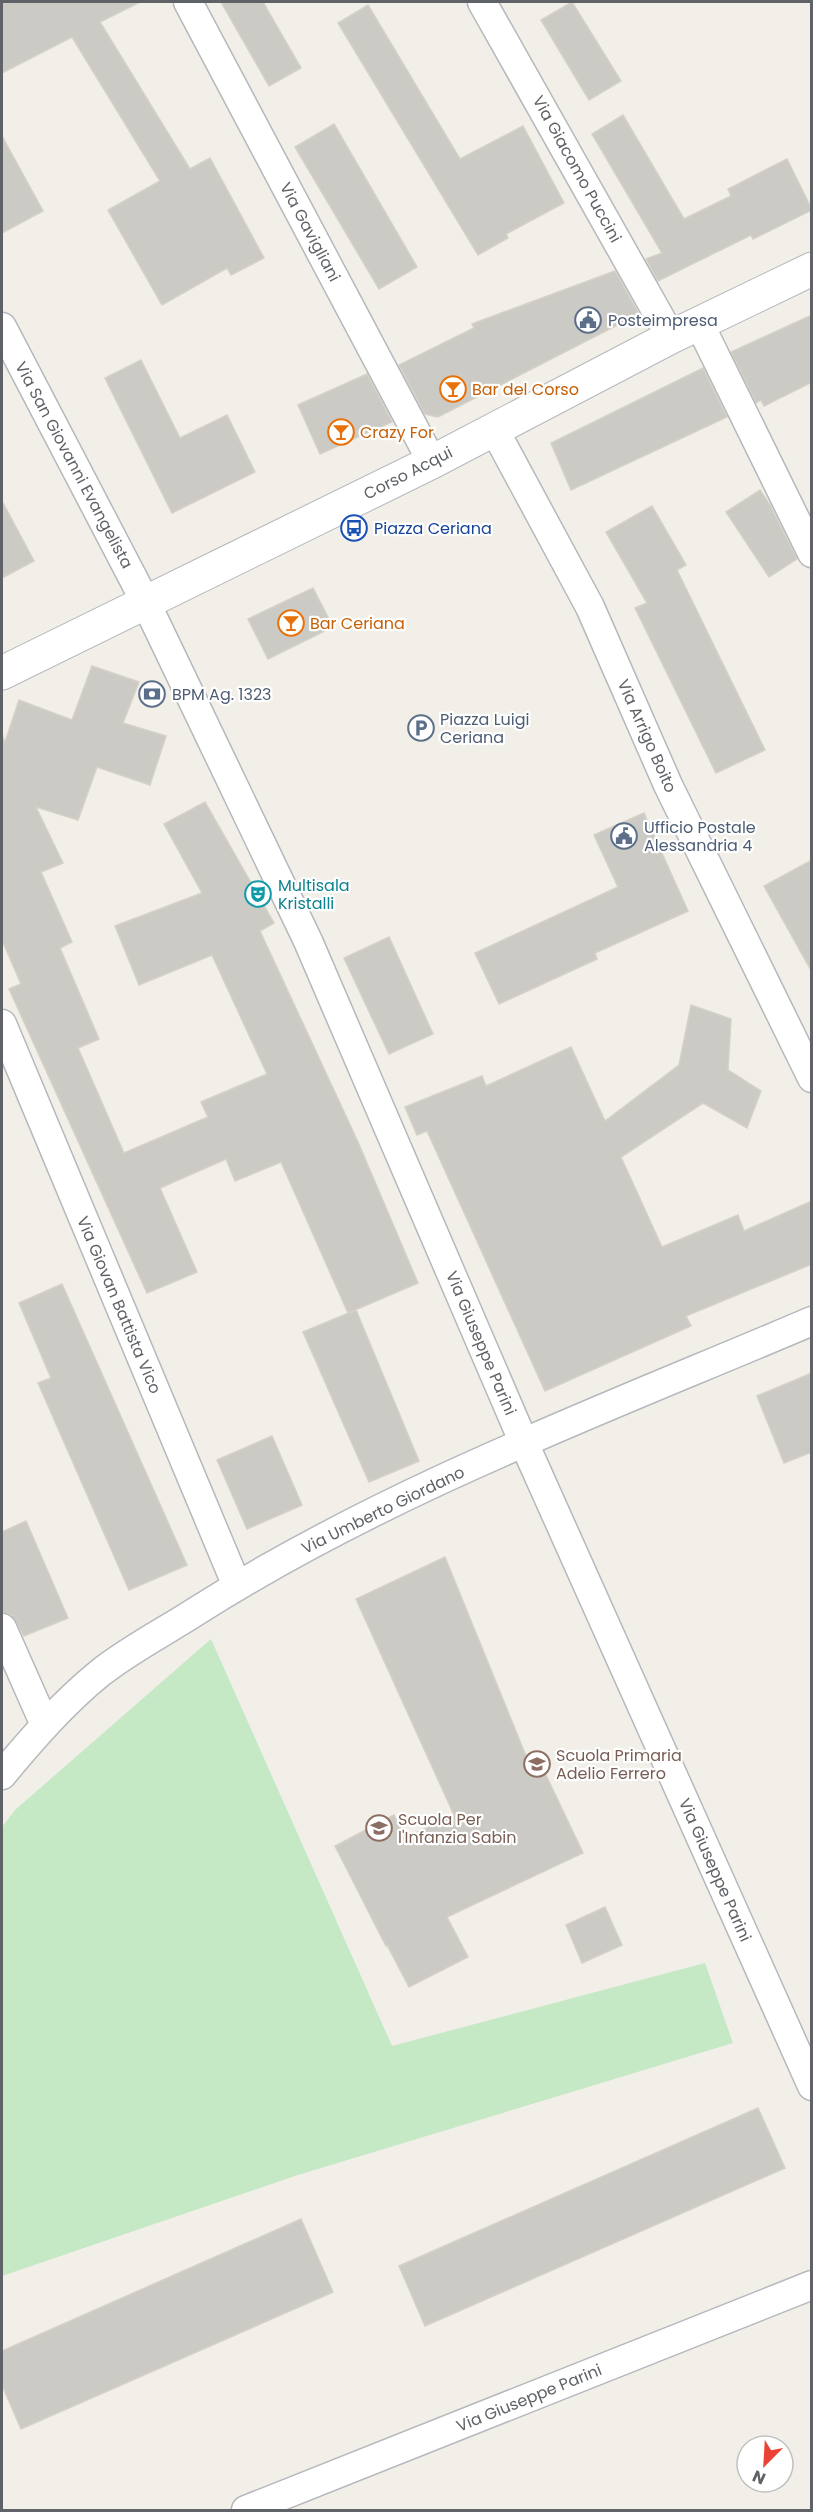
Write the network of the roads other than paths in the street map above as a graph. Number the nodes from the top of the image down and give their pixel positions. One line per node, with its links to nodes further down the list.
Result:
1 (188, 2): 7 (street, Via Gavigliani)
2 (482, 2): 5 (street, Via Giacomo Puccini)
3 (812, 269): 5 (street, Corso Acqui)
4 (2, 327): 9 (street, Via San Giovanni Evangelista)
5 (685, 330): 6 (street, Corso Acqui); 8 (street, Via Giacomo Puccini)
6 (494, 429): 7 (street, Corso Acqui); 12 (street, Via Arrigo Boito)
7 (432, 462): 9 (street, Corso Acqui)
8 (812, 553)
9 (146, 603): 10 (street, Corso Acqui); 14 (street, Via Giuseppe Parini)
10 (2, 673)
11 (2, 1024): 15 (street, Via Giovan Battista Vico)
12 (812, 1078)
13 (812, 1321): 14 (street, Via Umberto Giordano)
14 (524, 1443): 15 (street, Via Umberto Giordano); 19 (street, Via Giuseppe Parini)
15 (237, 1586): 17 (street, Via Umberto Giordano)
16 (2, 1628): 17 (street)
17 (45, 1725): 18 (street, Via Umberto Giordano)
18 (2, 1775)
19 (812, 2086)
20 (812, 2285): 21 (street, Via Giuseppe Parini)
21 (246, 2511)

